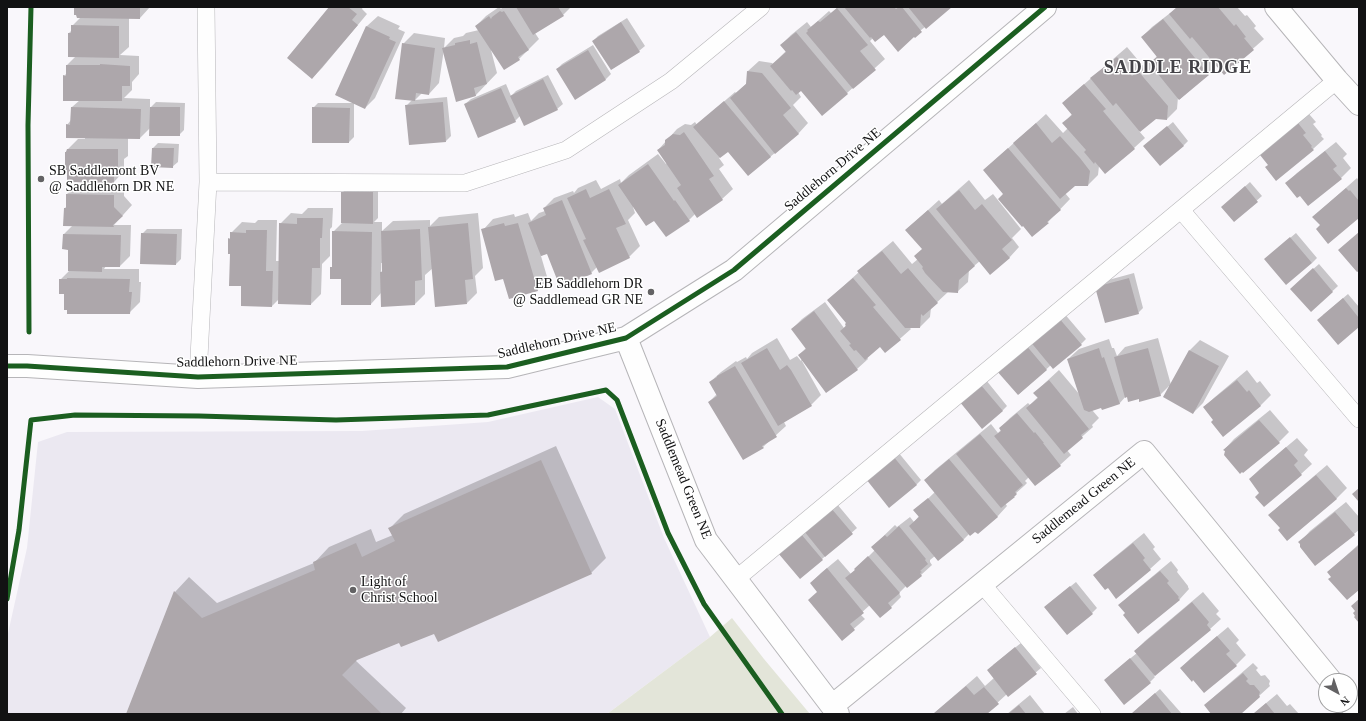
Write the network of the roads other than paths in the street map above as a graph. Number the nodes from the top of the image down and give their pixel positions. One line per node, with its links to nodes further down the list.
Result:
1 (206, 7): 7 (lane)
2 (761, 7): 7 (lane)
3 (1045, 7): 9 (street, Saddlehorn Drive NE)
4 (1276, 7): 5 (street)
5 (1337, 80): 6 (street); 8 (lane)
6 (1359, 104)
7 (208, 182): 11 (lane)
8 (1182, 210): 12 (lane); 13 (lane)
9 (626, 338): 11 (street, Saddlehorn Drive NE); 13 (street, Saddlemead Green NE)
10 (7, 366): 11 (street, Saddlehorn Drive NE)
11 (198, 377)
12 (1359, 419)
13 (736, 579): 16 (street, Saddlemead Green NE)
14 (982, 584): 15 (street, Saddlemead Green NE); 16 (street, Saddlemead Green NE); 17 (lane)
15 (1324, 673)
16 (835, 710)
17 (1092, 714)

